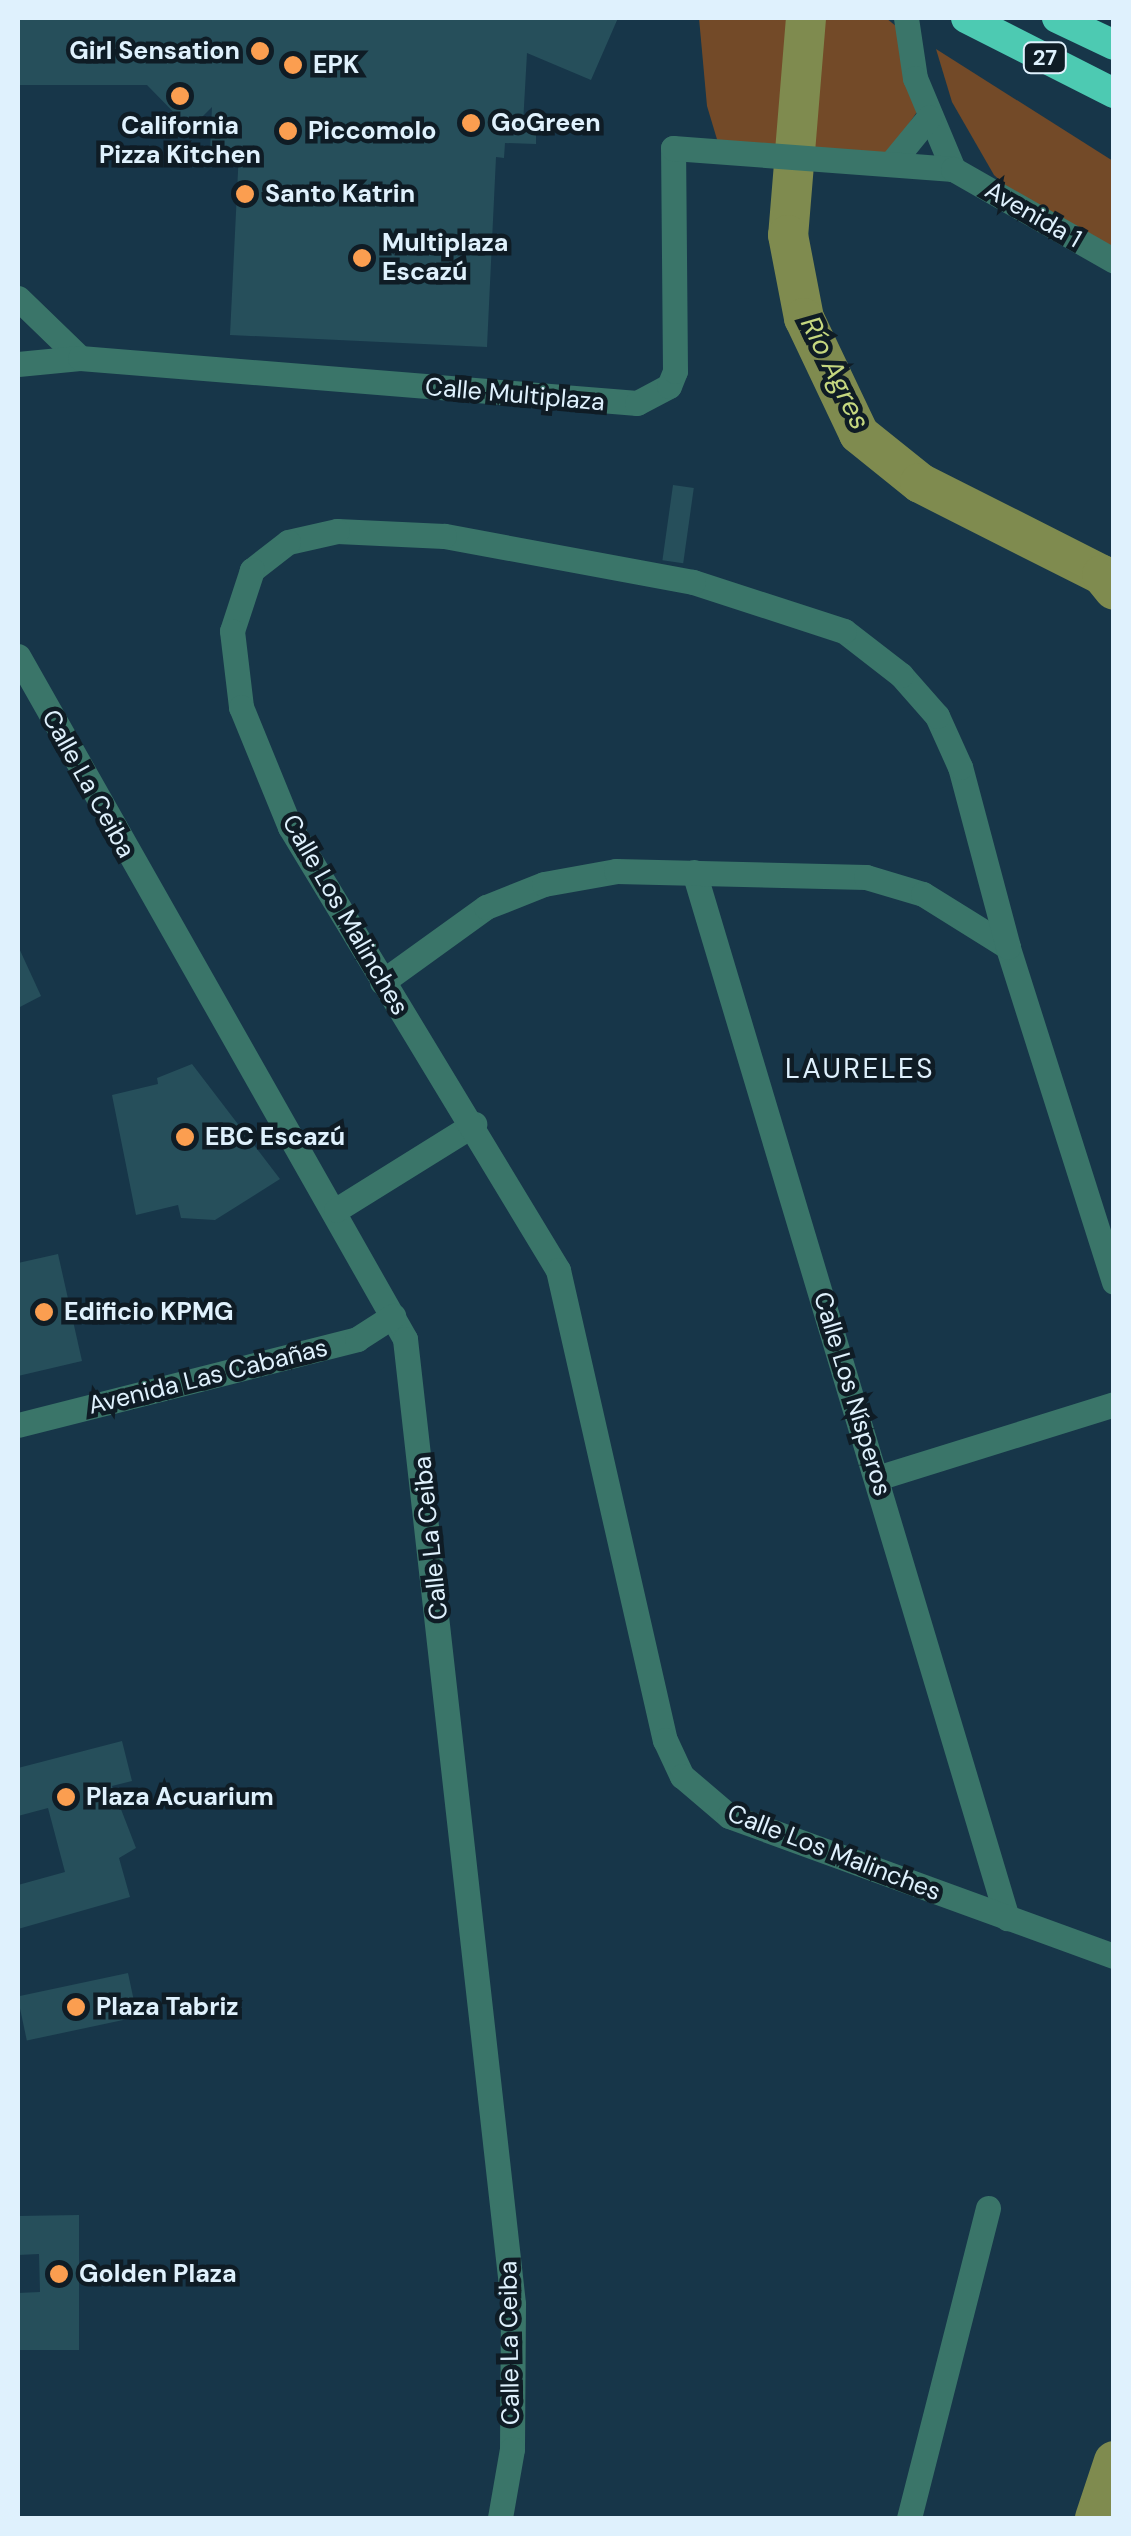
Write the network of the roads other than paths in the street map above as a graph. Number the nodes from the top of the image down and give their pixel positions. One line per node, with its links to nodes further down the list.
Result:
1 (906, 18): 8 (street)
2 (1058, 18): 4 (highway); 5 (highway, 27)
3 (983, 26): 6 (highway, 27); 7 (highway)
4 (1114, 38)
5 (1114, 46)
6 (1114, 92)
7 (1114, 115)
8 (929, 117): 9 (street); 10 (street)
9 (881, 161): 10 (street, Calle Multiplaza); 13 (street, Calle Multiplaza)
10 (953, 169): 11 (street, Avenida 1)
11 (1114, 262)
12 (18, 298): 13 (street)
13 (80, 358): 14 (street, Calle Multiplaza)
14 (18, 364)
15 (18, 656): 20 (street, Calle La Ceiba)
16 (694, 872): 17 (street); 18 (street); 25 (street, Calle Los Nísperos)
17 (1008, 947): 18 (street, Calle Los Malinches); 21 (street, Calle Los Malinches)
18 (382, 982): 19 (street, Calle Los Malinches)
19 (474, 1124): 20 (street); 26 (street, Calle Los Malinches)
20 (336, 1210): 22 (street, Calle La Ceiba)
21 (1114, 1282)
22 (394, 1316): 24 (street, Avenida Las Cabañas); 29 (street, Calle La Ceiba)
23 (1114, 1404): 25 (street)
24 (18, 1425)
25 (878, 1478): 26 (street, Calle Los Nísperos)
26 (1006, 1918): 27 (street, Calle Los Malinches)
27 (1114, 1956)
28 (988, 2208): 30 (street)
29 (500, 2518)
30 (909, 2518)

